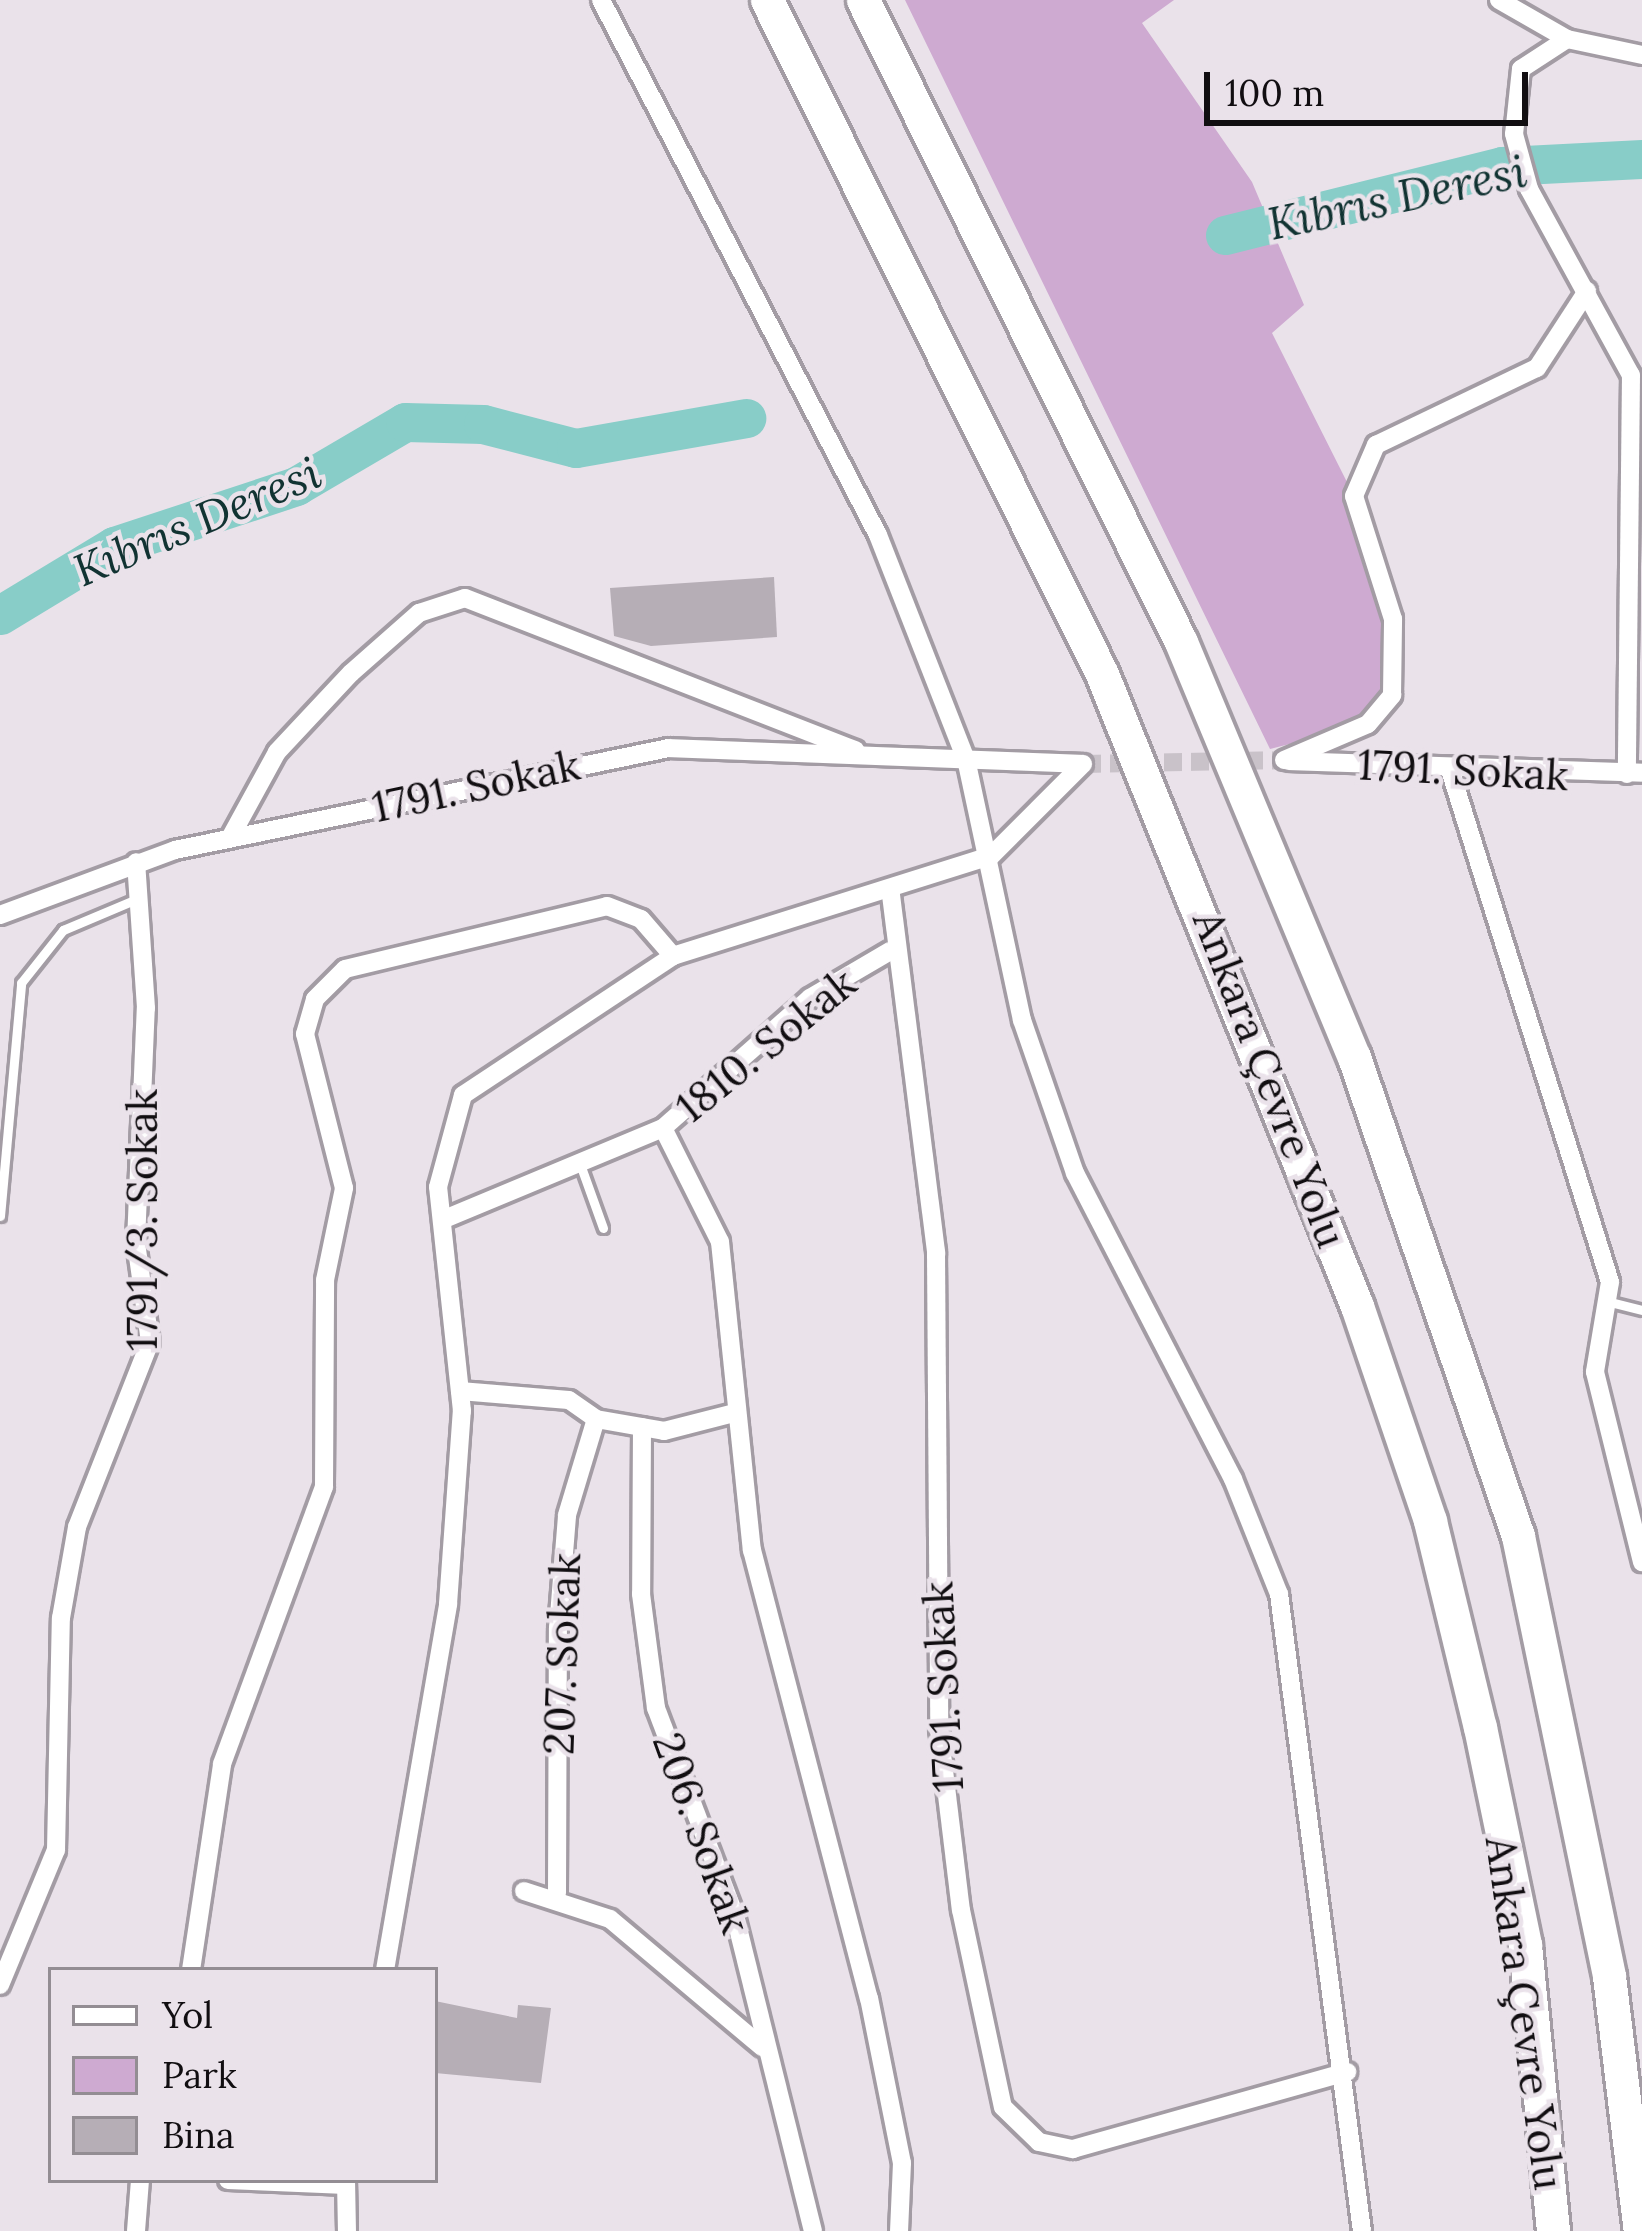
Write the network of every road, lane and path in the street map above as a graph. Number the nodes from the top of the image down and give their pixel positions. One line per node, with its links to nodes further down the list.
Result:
1 (601, 0): 10 (street)
2 (767, 0): 47 (highway, Ankara Çevre Yolu)
3 (863, 0): 48 (highway, Ankara Çevre Yolu)
4 (1499, 0): 5 (street)
5 (1567, 39): 6 (street); 7 (street)
6 (1642, 55)
7 (1587, 291): 8 (street); 11 (street, 1791. Sokak)
8 (1636, 377): 12 (street)
9 (865, 754): 10 (street, 1791. Sokak); 13 (street, 1791. Sokak); 13 (street)
10 (966, 759): 14 (street); 14 (street, 1791. Sokak)
11 (1450, 773): 12 (street, 1791. Sokak); 26 (street)
12 (1635, 773)
13 (230, 838): 15 (street, 1791. Sokak)
14 (991, 856): 16 (street); 39 (street)
15 (136, 862): 17 (street, 1791/3. Sokak); 18 (street, 1791. Sokak)
16 (891, 895): 19 (street, 1791. Sokak); 20 (street)
17 (139, 898): 23 (lane); 37 (street, 1791/3. Sokak)
18 (0, 915)
19 (890, 951): 21 (street, 1810. Sokak); 39 (street, 1791. Sokak)
20 (673, 956): 24 (street); 35 (street)
21 (663, 1128): 22 (street, 1810. Sokak); 29 (street)
22 (578, 1159): 24 (street, 1810. Sokak); 25 (lane)
23 (0, 1216)
24 (442, 1220): 28 (street)
25 (603, 1228)
26 (1614, 1304): 27 (lane); 32 (street)
27 (1642, 1310)
28 (460, 1391): 30 (street); 36 (street)
29 (734, 1413): 31 (street); 42 (street)
30 (596, 1419): 31 (street); 34 (street, 207. Sokak)
31 (642, 1427): 38 (street, 206. Sokak)
32 (1642, 1562)
33 (524, 1891): 34 (street)
34 (557, 1893): 38 (street)
35 (191, 1967)
36 (386, 1967)
37 (0, 1984)
38 (762, 2047): 45 (street, 206. Sokak)
39 (1347, 2072): 46 (street)
40 (140, 2183): 43 (street)
41 (346, 2183): 44 (street)
42 (894, 2230)
43 (136, 2231)
44 (347, 2231)
45 (813, 2231)
46 (1362, 2231)
47 (1553, 2231)
48 (1640, 2231)

